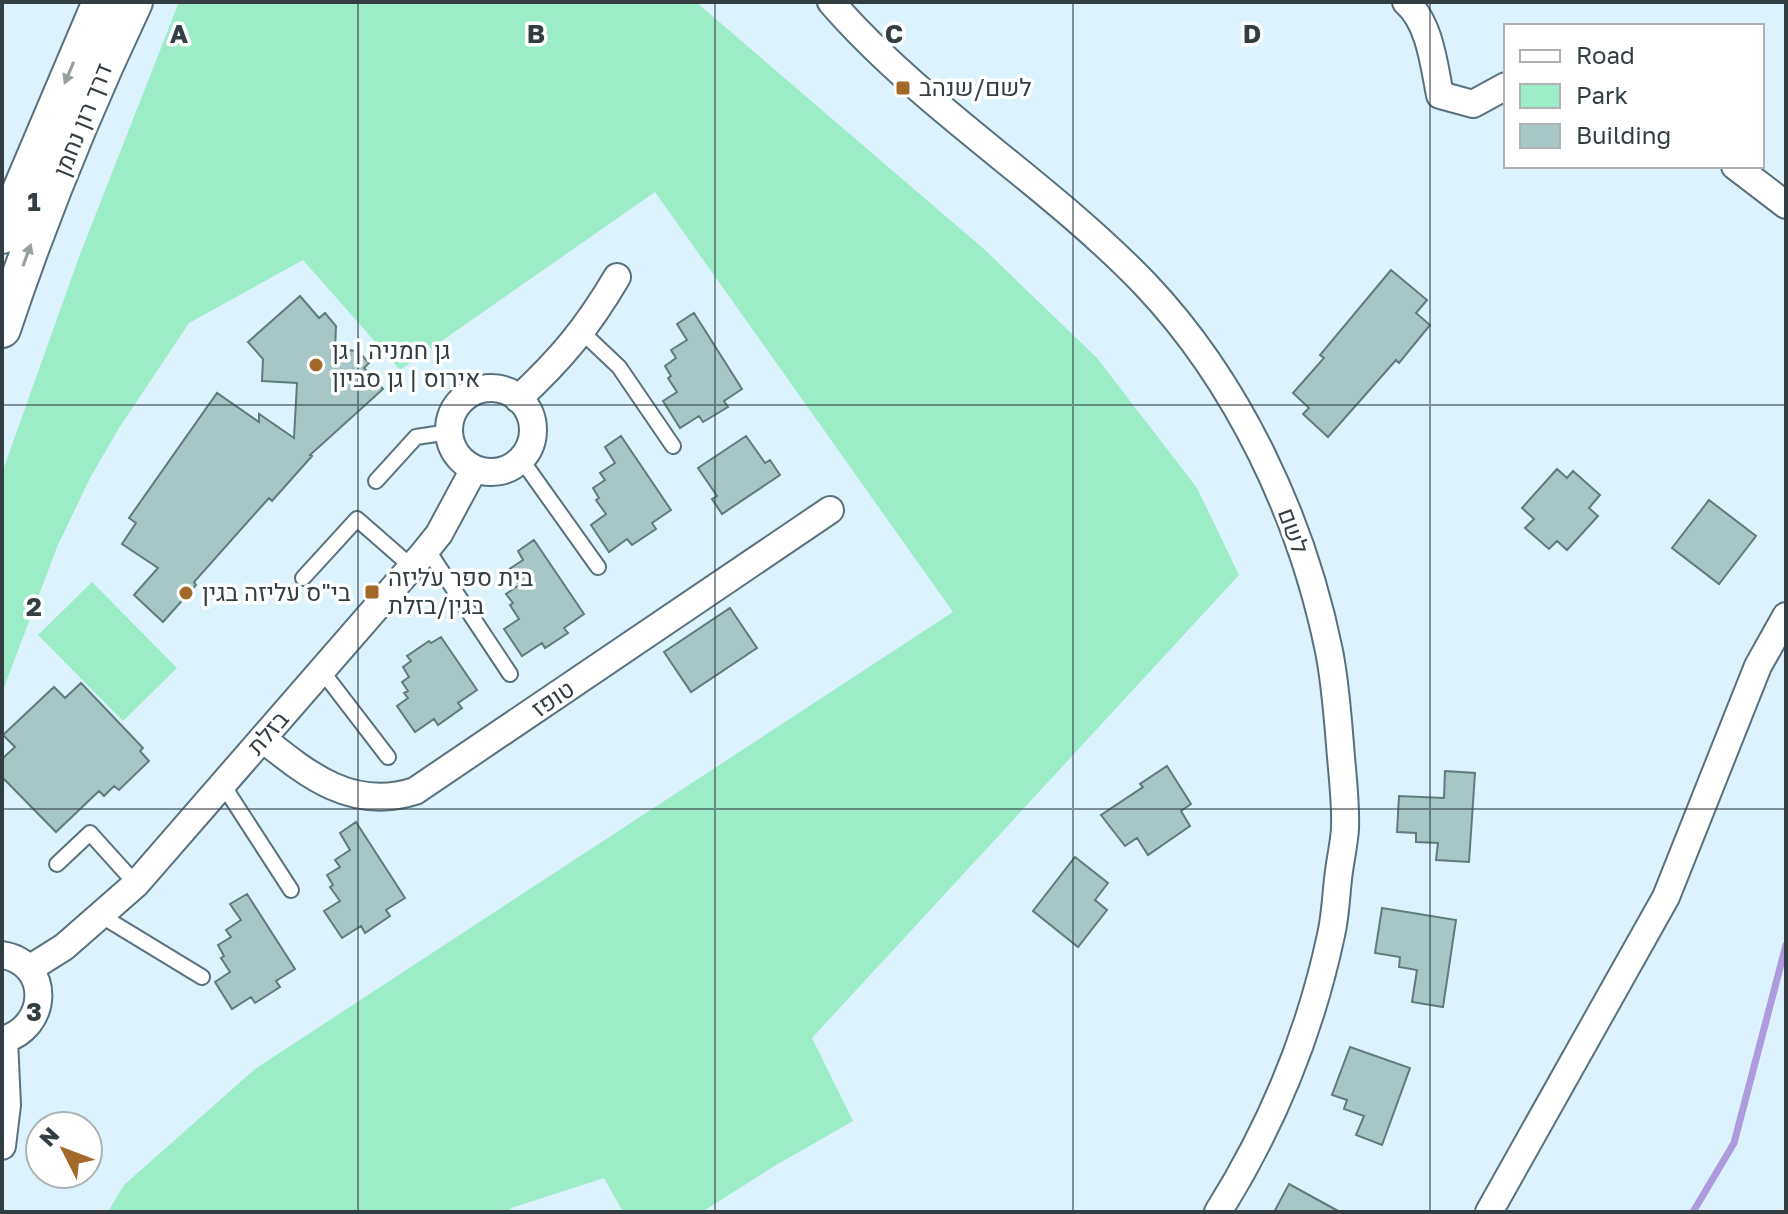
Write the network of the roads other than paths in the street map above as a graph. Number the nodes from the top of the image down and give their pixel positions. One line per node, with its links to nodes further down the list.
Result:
1 (101, 2): 8 (main road, דרך רון נחמן, one-way to 8)
2 (134, 2): 10 (main road, דרך רון נחמן, one-way to 2)
3 (831, 2): 37 (street, לשם)
4 (1406, 2): 5 (street)
5 (1504, 87)
6 (1738, 168): 7 (street)
7 (1786, 205)
8 (2, 235)
9 (617, 277): 11 (street)
10 (2, 329)
11 (582, 332): 12 (street); 14 (lane)
12 (518, 399): 13 (street); 15 (street)
13 (449, 432): 16 (street); 17 (lane)
14 (673, 446)
15 (521, 459): 16 (street); 20 (lane)
16 (474, 469): 19 (street, בזלת)
17 (376, 481)
18 (830, 510): 25 (street, טופז)
19 (420, 558): 21 (lane); 23 (street, בזלת); 24 (lane)
20 (598, 567)
21 (303, 578)
22 (1786, 616): 38 (street)
23 (322, 671): 25 (street, בזלת); 26 (lane)
24 (510, 674)
25 (263, 739): 27 (street, בזלת)
26 (388, 757)
27 (223, 785): 29 (street, בזלת); 30 (lane)
28 (57, 864): 29 (lane)
29 (136, 884): 31 (street, בזלת)
30 (291, 890)
31 (100, 915): 33 (street, בזלת); 34 (lane)
32 (2, 955): 33 (street)
33 (29, 969): 35 (street)
34 (202, 977)
35 (3, 1040): 36 (street)
36 (2, 1146)
37 (1218, 1212)
38 (1489, 1212)

